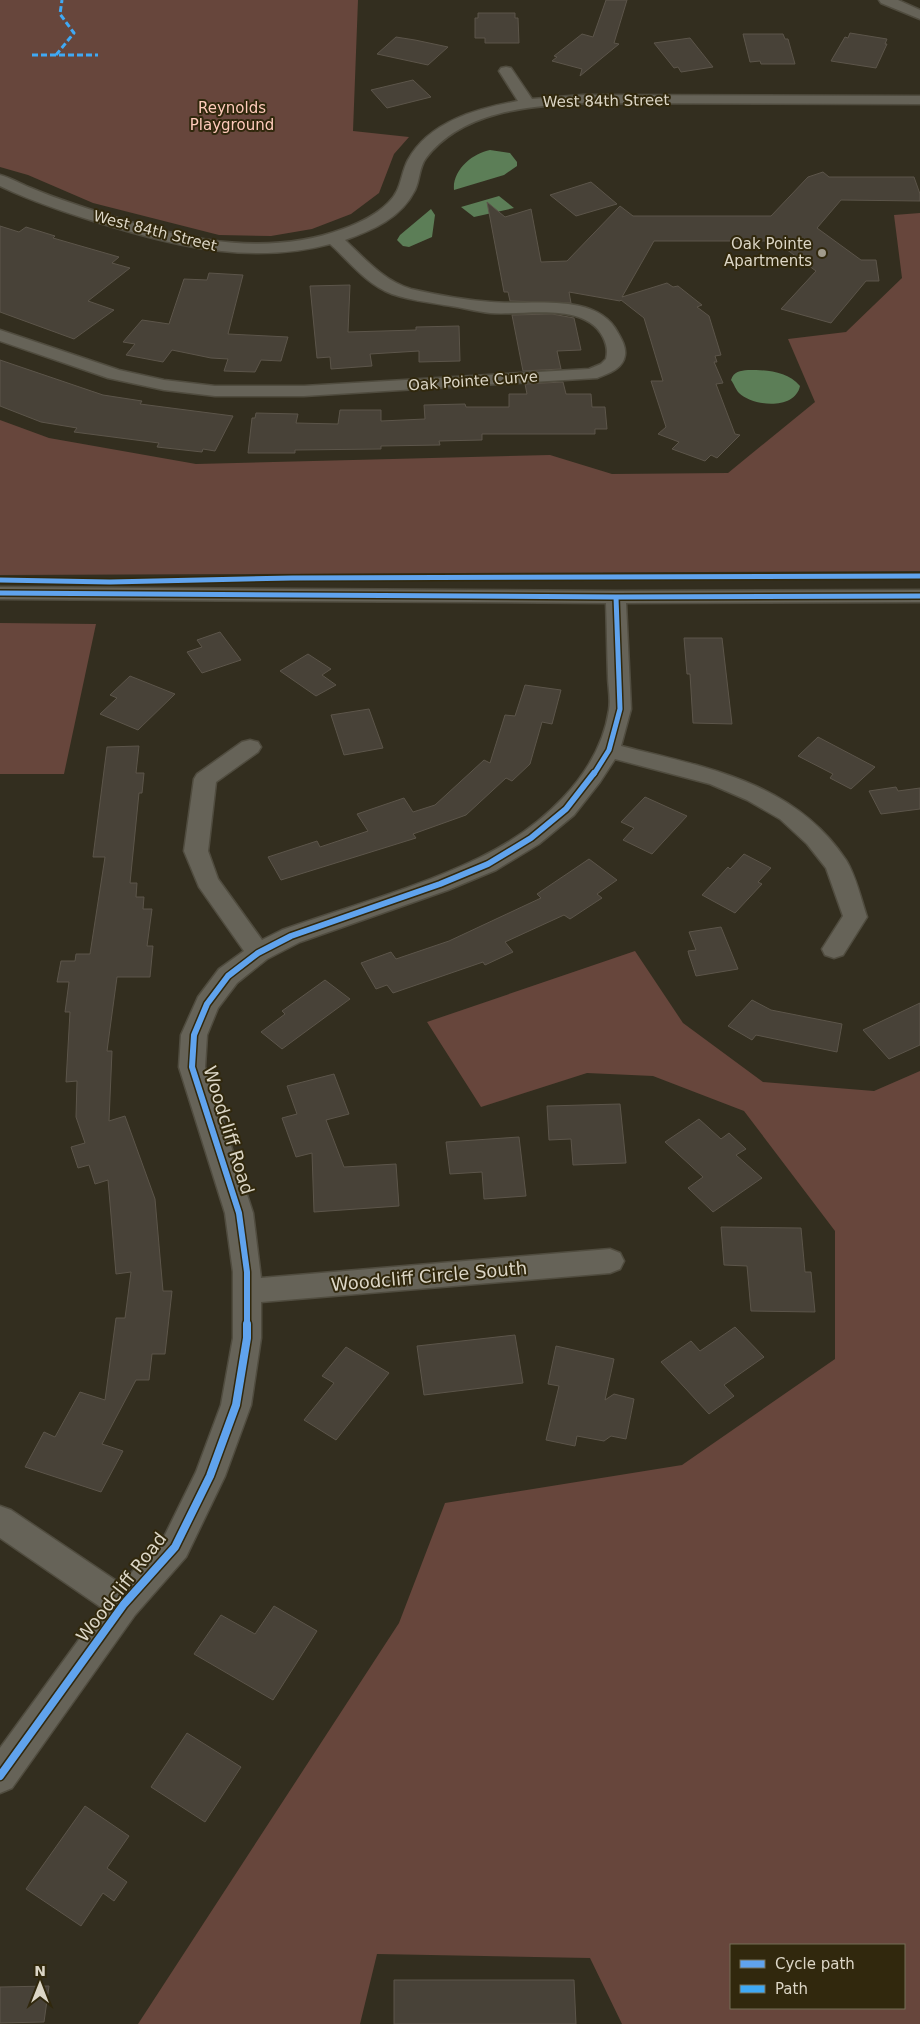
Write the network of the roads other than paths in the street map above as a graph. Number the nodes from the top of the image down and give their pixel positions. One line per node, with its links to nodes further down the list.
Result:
1 (886, 0): 2 (street)
2 (917, 15)
3 (506, 71): 5 (street)
4 (920, 100): 5 (street, West 84th Street)
5 (527, 103): 7 (street, West 84th Street)
6 (3, 185): 7 (street, West 84th Street)
7 (334, 238): 8 (street, Oak Pointe Curve)
8 (0, 336)
9 (0, 593): 11 (street)
10 (920, 596): 11 (street)
11 (616, 597): 13 (street, Woodcliff Road)
12 (250, 746): 15 (street)
13 (609, 750): 14 (street); 15 (street, Woodcliff Road)
14 (834, 949)
15 (258, 953): 17 (street, Woodcliff Road)
16 (610, 1261): 17 (street, Woodcliff Circle South)
17 (248, 1291): 19 (street, Woodcliff Road)
18 (0, 1520): 19 (street)
19 (124, 1604): 20 (street, Woodcliff Road)
20 (0, 1776)

